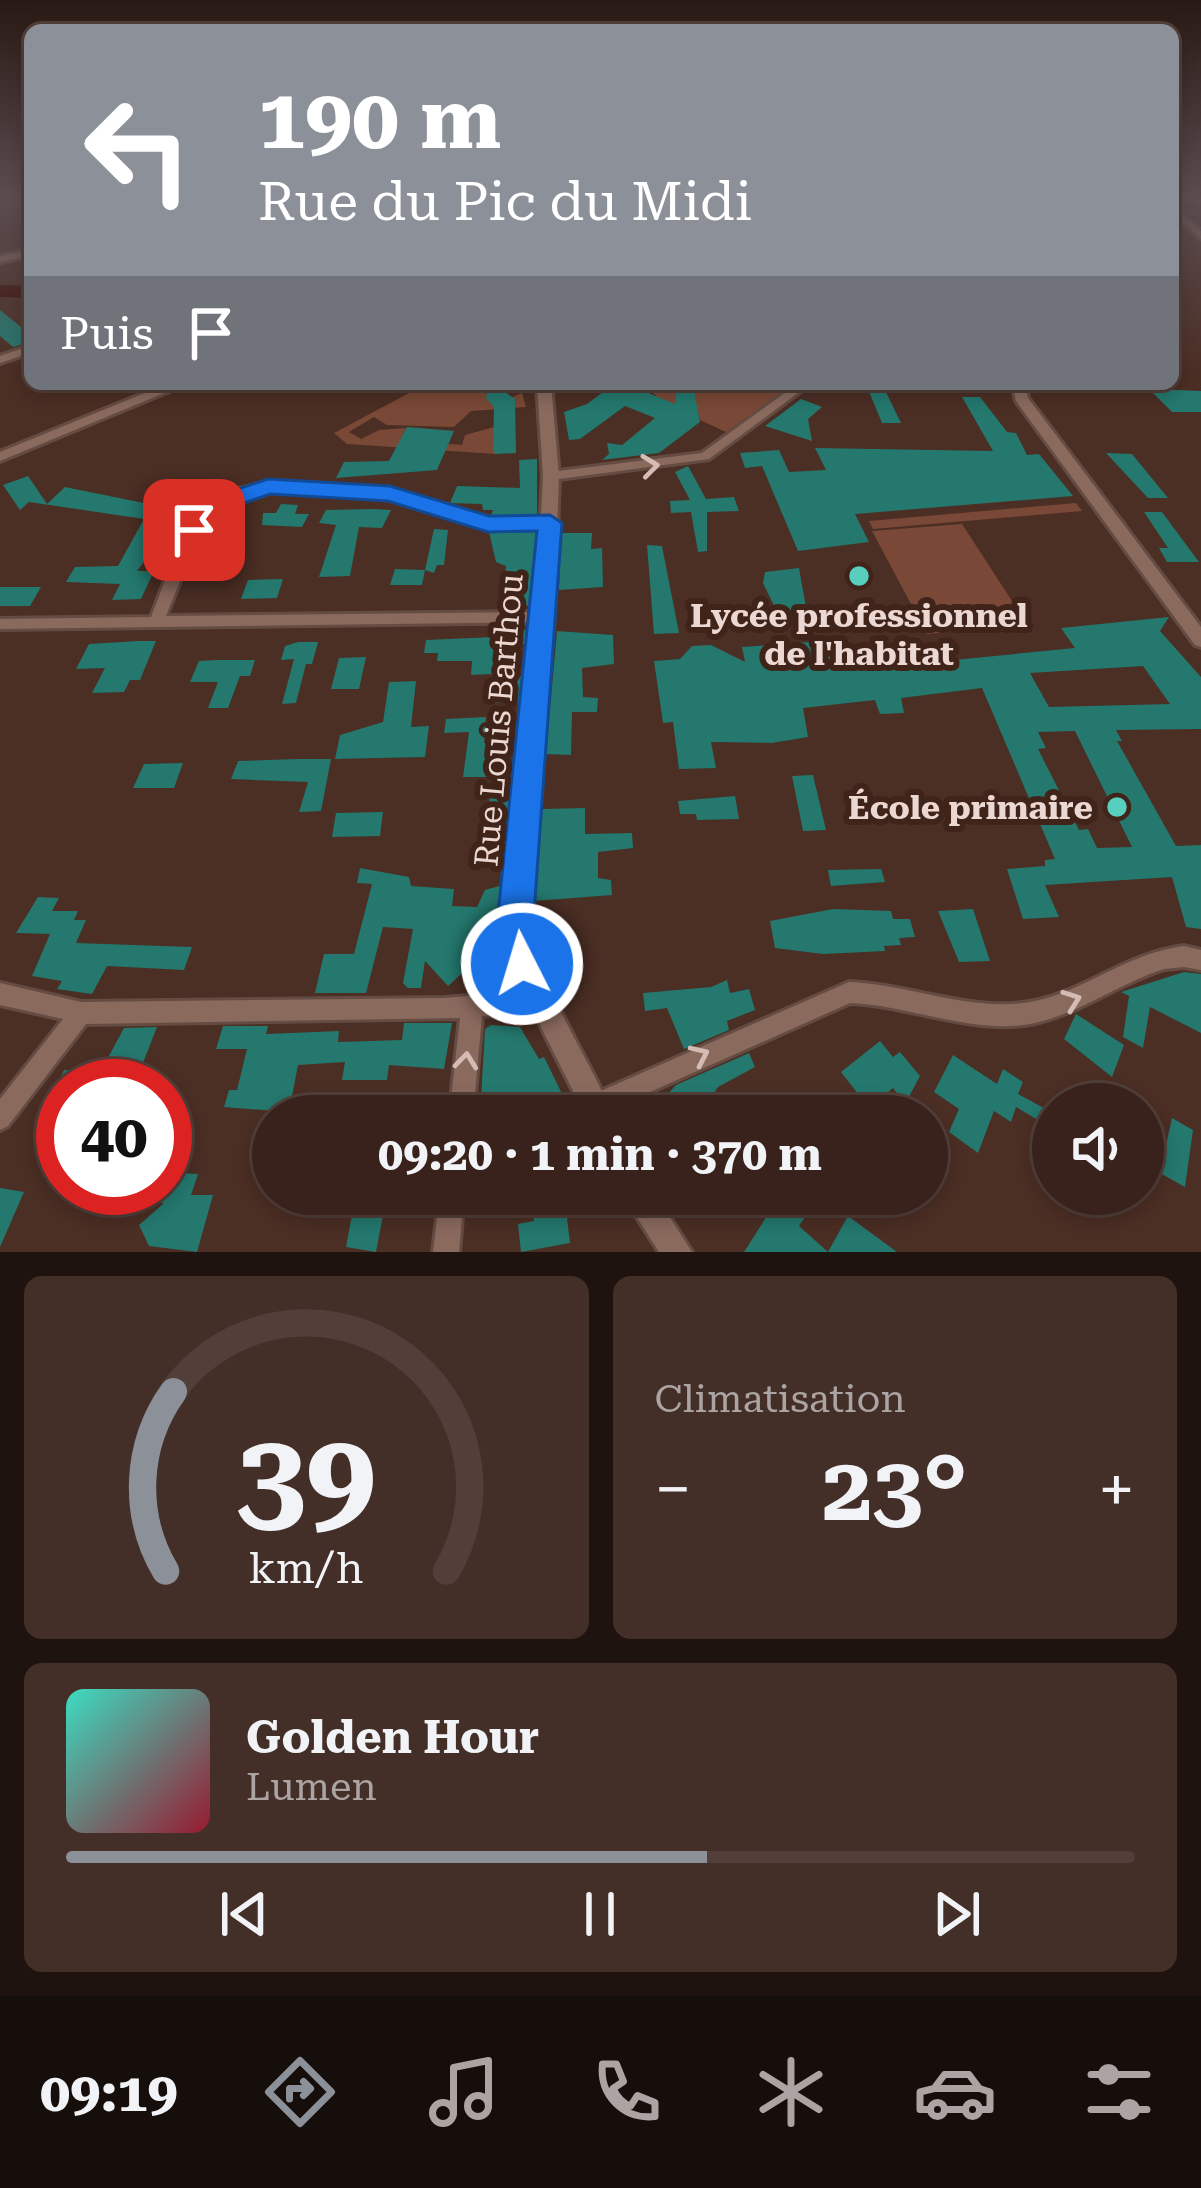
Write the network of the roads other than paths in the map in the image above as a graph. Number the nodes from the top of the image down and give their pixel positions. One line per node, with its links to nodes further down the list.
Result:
1 (162, 390): 5 (street)
2 (544, 390): 6 (street, Rue Louis Barthou)
3 (795, 390): 6 (street, one-way to 3)
4 (1019, 390): 11 (street)
5 (0, 457)
6 (551, 476): 7 (street, Rue Louis Barthou)
7 (550, 523): 8 (street, Rue Louis Barthou); 9 (street)
8 (545, 617): 9 (street); 13 (street, Rue Louis Barthou)
9 (156, 622): 10 (street)
10 (0, 624)
11 (1201, 640)
12 (1201, 959): 20 (street, one-way to 12)
13 (522, 964): 15 (street, Rue Louis Barthou); 16 (street)
14 (0, 994): 17 (street)
15 (539, 1000): 16 (street); 19 (street, Rue Louis Barthou)
16 (472, 1007): 17 (street); 18 (street, one-way to 16)
17 (81, 1013): 21 (street)
18 (462, 1095)
19 (589, 1095)
20 (631, 1095)
21 (0, 1118)
22 (450, 1215): 24 (street)
23 (651, 1215): 25 (street)
24 (446, 1252)
25 (677, 1252)

